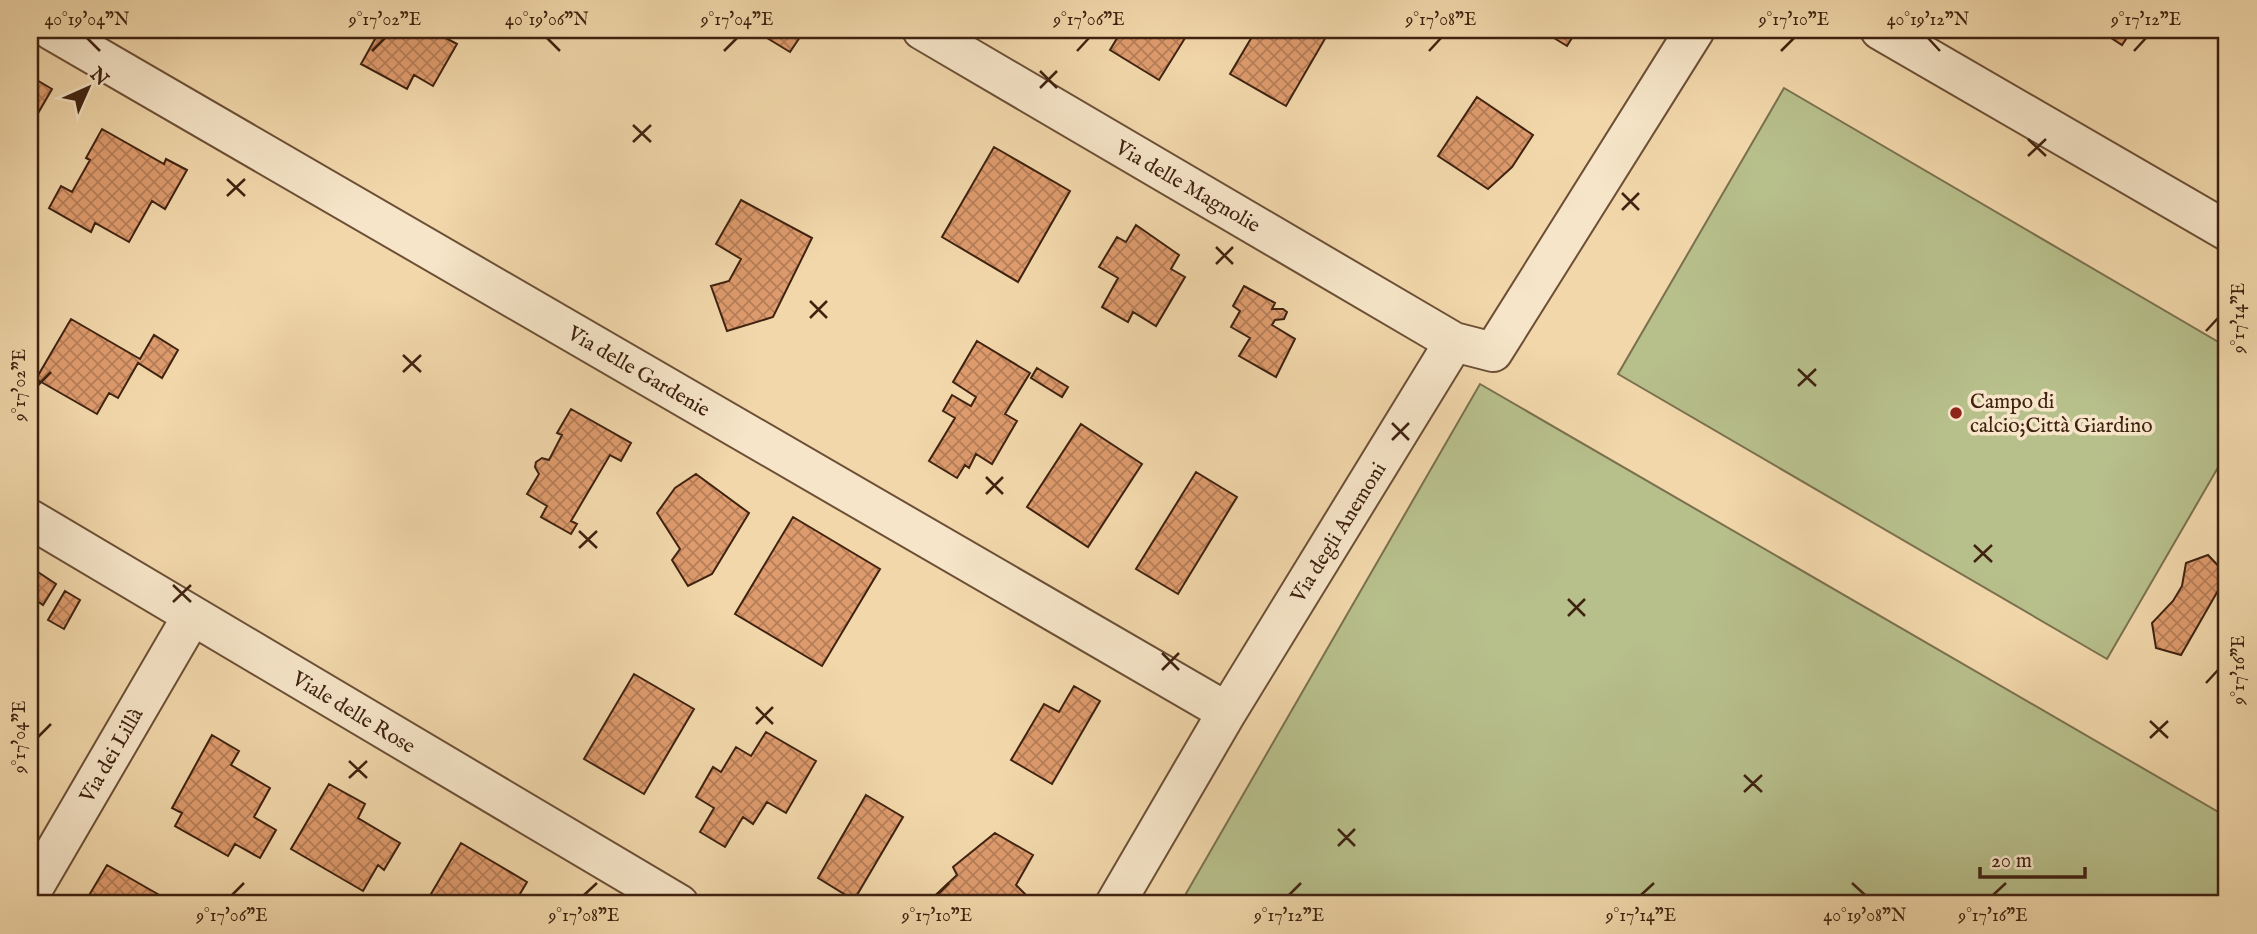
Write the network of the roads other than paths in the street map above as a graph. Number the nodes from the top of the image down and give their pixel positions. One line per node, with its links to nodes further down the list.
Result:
1 (51, 30): 9 (street, Via delle Gardenie)
2 (922, 30): 6 (street, Via delle Magnolie)
3 (1695, 30): 6 (street)
4 (1880, 30): 5 (street)
5 (2227, 230)
6 (1454, 342): 9 (street, Via degli Anemoni)
7 (30, 519): 8 (street, Viale delle Rose)
8 (192, 616): 10 (street, Via dei Lillà); 11 (street, Viale delle Rose)
9 (1227, 712): 12 (street, Via degli Anemoni)
10 (30, 894)
11 (679, 904)
12 (1115, 904)

